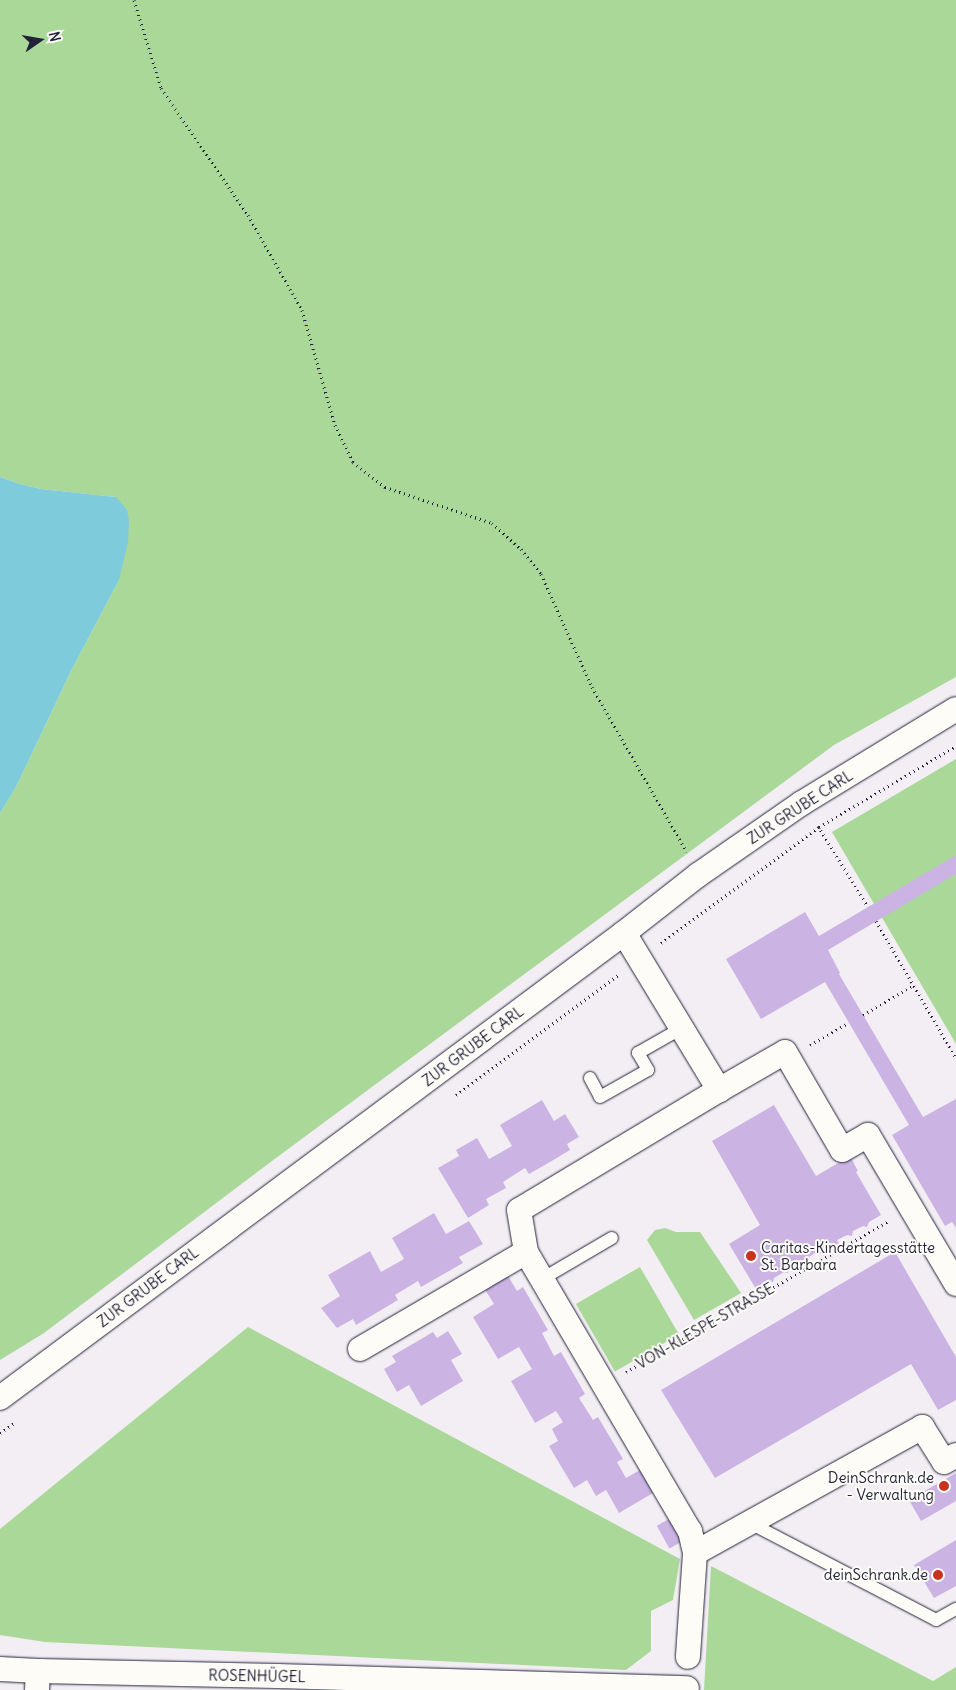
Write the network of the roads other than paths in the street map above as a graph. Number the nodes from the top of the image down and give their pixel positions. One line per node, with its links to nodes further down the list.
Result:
1 (956, 709): 2 (street, ZUR GRUBE CARL)
2 (624, 933): 3 (street); 11 (street, ZUR GRUBE CARL)
3 (682, 1028): 4 (lane); 5 (street)
4 (590, 1078)
5 (719, 1090): 7 (street); 9 (street)
6 (612, 1238): 8 (lane)
7 (526, 1252): 8 (street); 10 (street)
8 (542, 1279): 14 (street)
9 (956, 1284)
10 (360, 1349)
11 (0, 1398)
12 (956, 1455): 13 (street)
13 (750, 1523): 14 (street); 15 (lane)
14 (695, 1553): 16 (street)
15 (956, 1608)
16 (688, 1657)
17 (0, 1669): 18 (street, ROSENHÜGEL)
18 (37, 1681): 19 (street, ROSENHÜGEL)
19 (277, 1683): 20 (street, ROSENHÜGEL)
20 (687, 1688)

